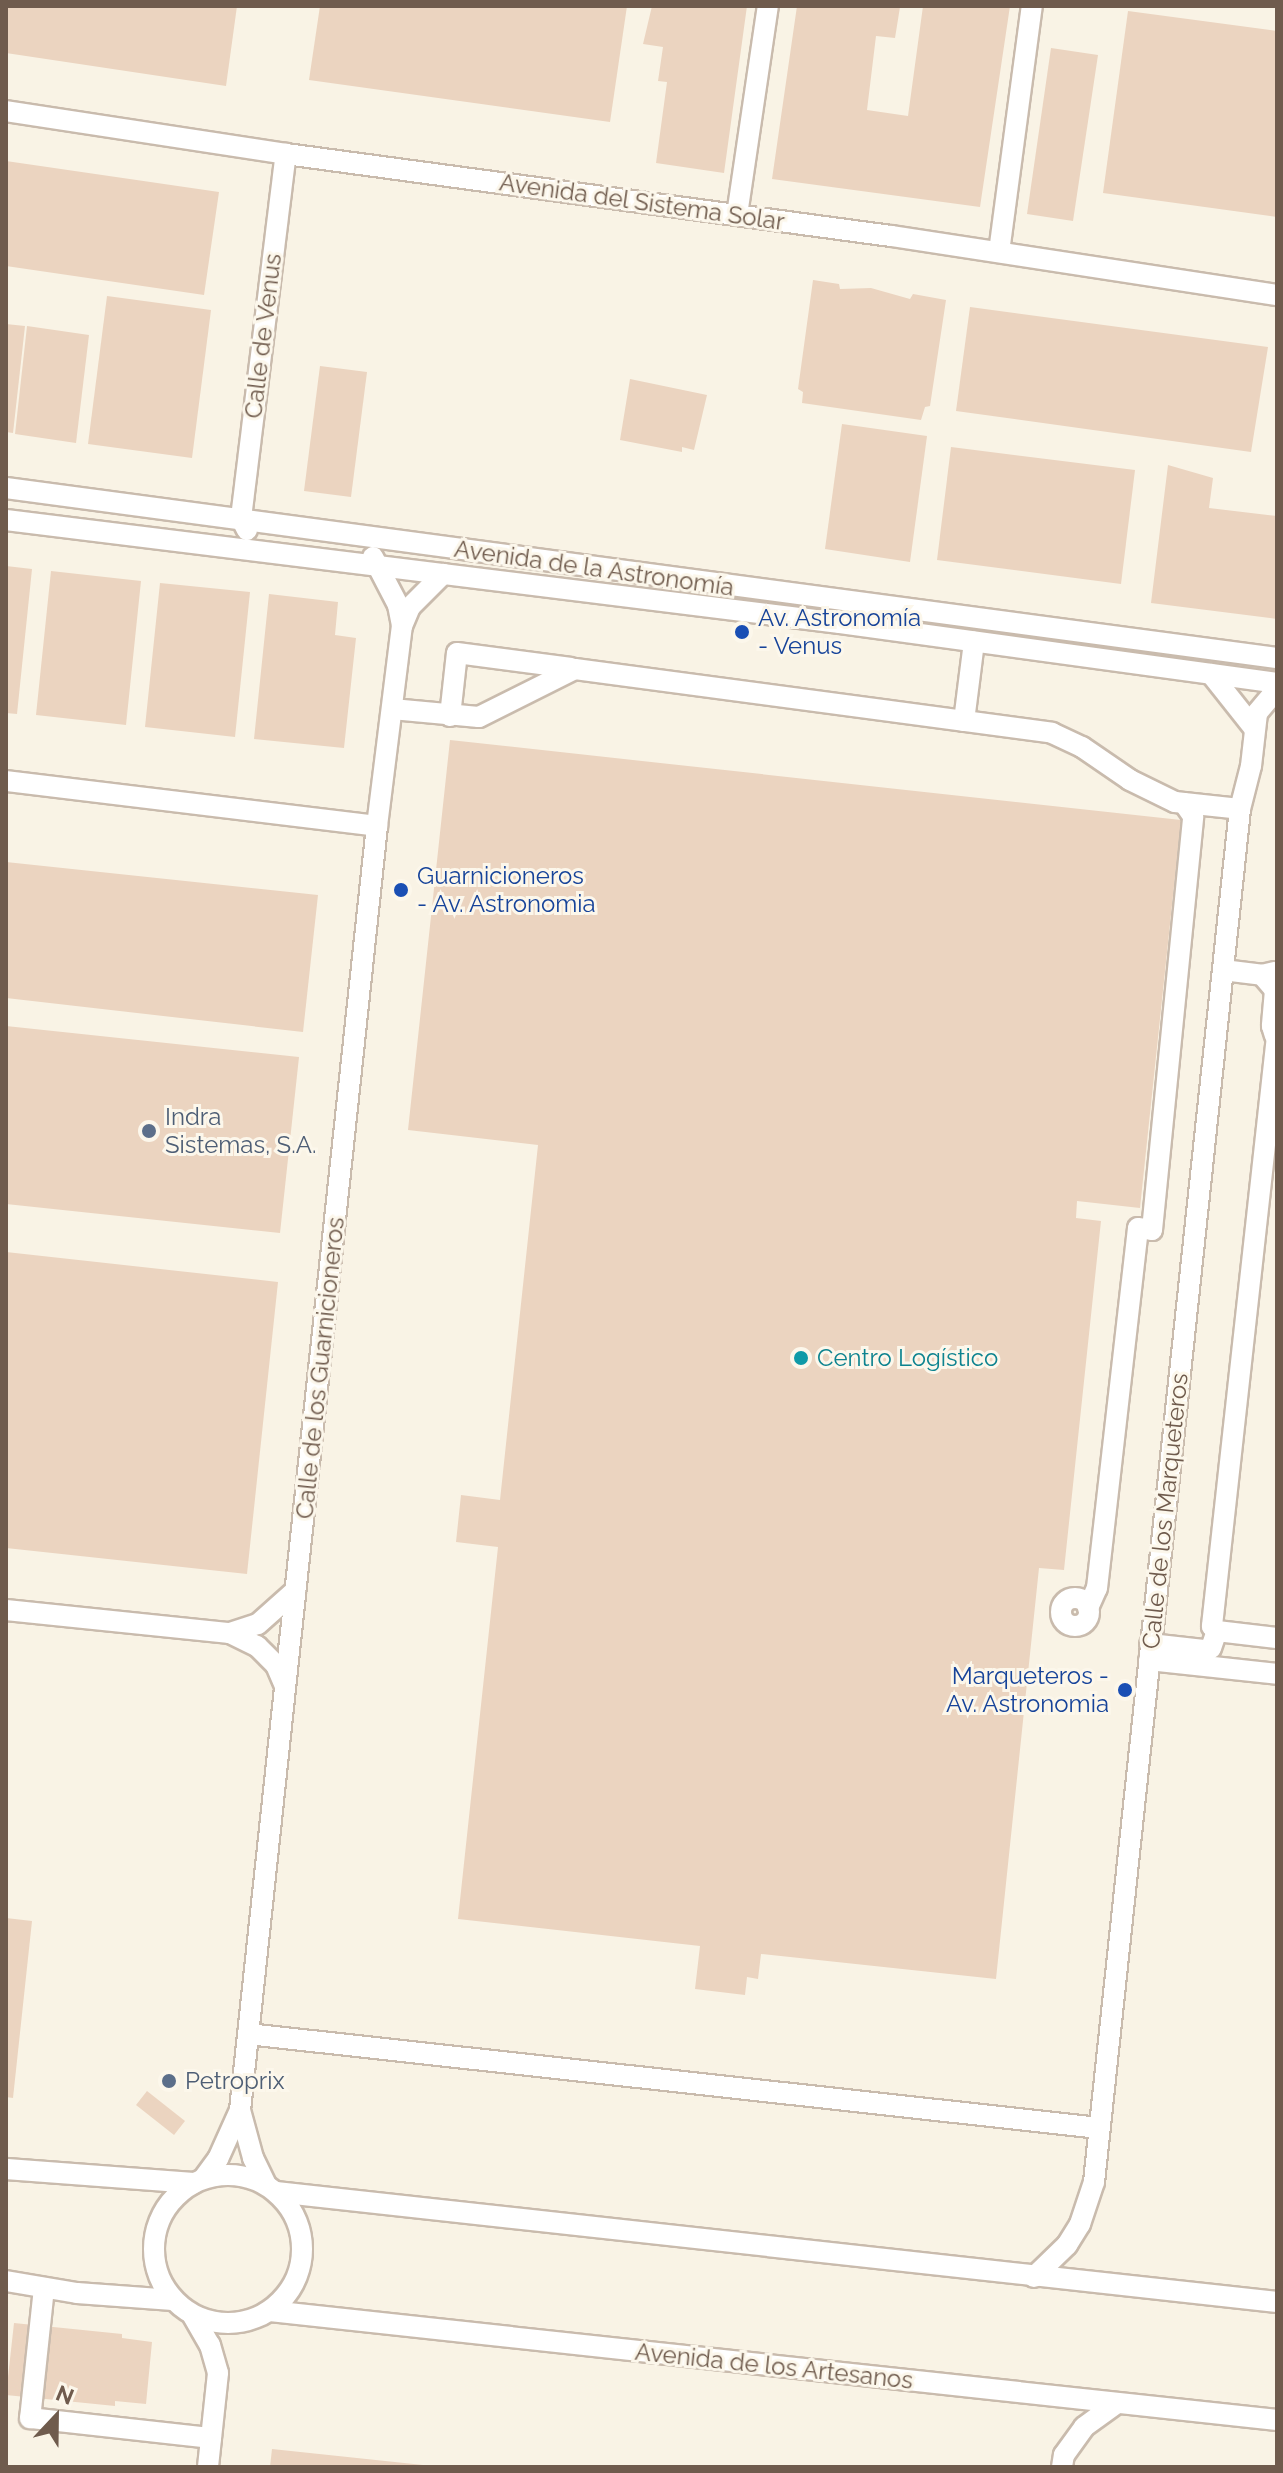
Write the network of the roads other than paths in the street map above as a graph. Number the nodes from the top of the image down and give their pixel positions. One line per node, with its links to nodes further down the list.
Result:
1 (768, 6): 5 (street)
2 (1032, 6): 6 (street)
3 (6, 111): 4 (street, Avenida del Sistema Solar)
4 (286, 154): 5 (street, Avenida del Sistema Solar); 9 (street, Calle de Venus)
5 (737, 215): 6 (street, Avenida del Sistema Solar)
6 (999, 252): 7 (street, Avenida del Sistema Solar)
7 (1277, 295)
8 (6, 488): 9 (street, Avenida de la Astronomía)
9 (241, 518): 11 (street, Avenida de la Astronomía); 12 (street); 13 (street)
10 (6, 520): 12 (street, Avenida de la Astronomía)
11 (361, 536): 14 (street, Calle de los Guarnicioneros); 18 (street, Avenida de la Astronomía)
12 (195, 543): 13 (street, Avenida de la Astronomía)
13 (267, 552): 14 (street, Avenida de la Astronomía)
14 (377, 566): 15 (street, Avenida de la Astronomía); 16 (street, Calle de los Guarnicioneros)
15 (443, 574): 16 (street, Calle de los Guarnicioneros); 17 (street, Avenida de la Astronomía)
16 (402, 626): 22 (street, Calle de los Guarnicioneros)
17 (974, 642): 20 (street, Avenida de la Astronomía); 24 (street)
18 (1277, 658)
19 (575, 669): 23 (street); 23 (street); 24 (street)
20 (1211, 674): 21 (street, Avenida de la Astronomía); 25 (street)
21 (1277, 686): 25 (street, Calle de los Marqueteros)
22 (392, 709): 23 (street); 29 (street, Calle de los Guarnicioneros)
23 (450, 716)
24 (964, 721): 27 (street)
25 (1253, 727): 28 (street, Calle de los Marqueteros)
26 (6, 781): 29 (street)
27 (1184, 803): 28 (street); 34 (street)
28 (1240, 809): 30 (street, Calle de los Marqueteros)
29 (377, 826): 33 (street, Calle de los Guarnicioneros)
30 (1223, 970): 31 (street); 39 (street, Calle de los Marqueteros)
31 (1269, 973): 32 (street)
32 (1276, 1036): 36 (street)
33 (295, 1591): 37 (street); 41 (street, Calle de los Guarnicioneros)
34 (1088, 1608)
35 (6, 1610): 37 (street)
36 (1217, 1631): 38 (street); 39 (street)
37 (230, 1633): 41 (street)
38 (1277, 1638)
39 (1149, 1652): 40 (street); 44 (street, Calle de los Marqueteros)
40 (1277, 1674)
41 (285, 1686): 42 (street, Calle de los Guarnicioneros)
42 (248, 2034): 43 (street, Calle de los Guarnicioneros); 44 (street)
43 (240, 2110): 46 (street, Calle de los Guarnicioneros); 47 (street, Calle de los Guarnicioneros)
44 (1100, 2128): 48 (street, Calle de los Marqueteros)
45 (6, 2169): 46 (street)
46 (199, 2180): 47 (street); 51 (street)
47 (271, 2188): 48 (street); 53 (street)
48 (1034, 2277): 52 (street)
49 (6, 2281): 50 (street)
50 (44, 2288): 51 (street); 57 (street)
51 (173, 2300): 54 (street)
52 (1277, 2302)
53 (270, 2311): 54 (street); 55 (street, Avenida de los Artesanos)
54 (193, 2316): 57 (street)
55 (1116, 2404): 56 (street, Avenida de los Artesanos); 59 (street)
56 (1277, 2420)
57 (211, 2438): 58 (street)
58 (208, 2467)
59 (1062, 2467)

